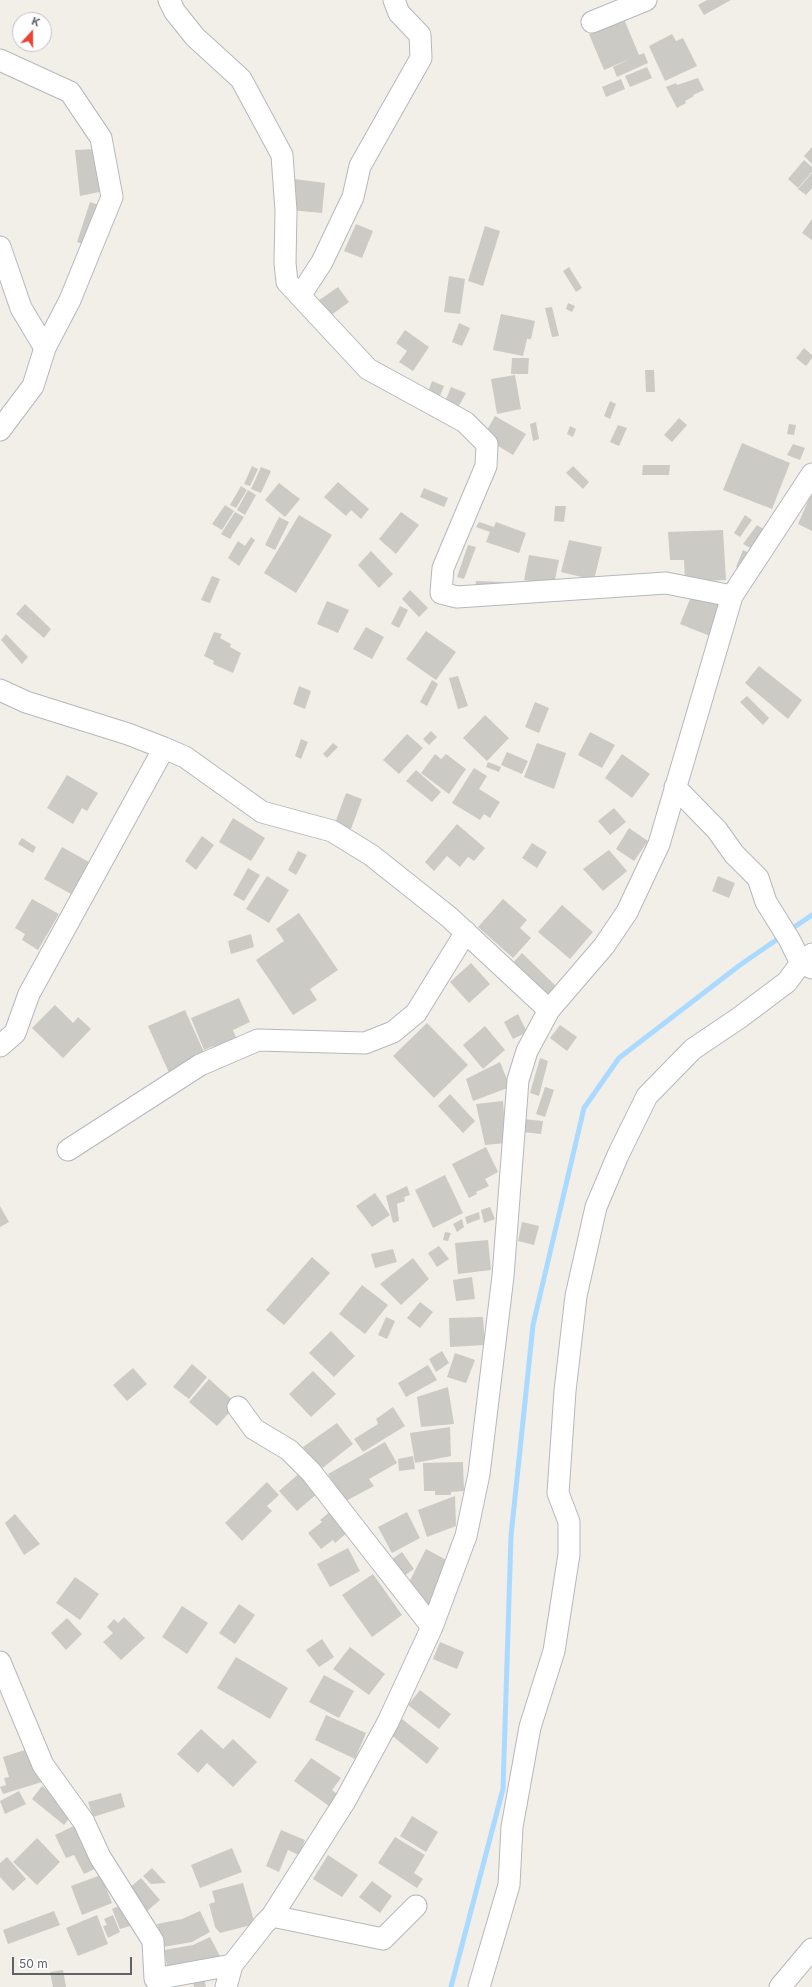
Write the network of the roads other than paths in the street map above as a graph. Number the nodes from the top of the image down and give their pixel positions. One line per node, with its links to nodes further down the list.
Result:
1 (169, 0): 7 (street)
2 (394, 0): 7 (street)
3 (646, 0): 4 (street)
4 (592, 22)
5 (0, 60): 8 (street)
6 (0, 247): 8 (street)
7 (300, 296): 11 (street)
8 (45, 348): 9 (street)
9 (0, 430)
10 (812, 474): 11 (street)
11 (732, 596): 14 (street)
12 (0, 690): 13 (street)
13 (164, 748): 15 (street); 18 (street)
14 (675, 786): 16 (street); 17 (street)
15 (466, 932): 17 (street); 19 (street)
16 (808, 962): 28 (street)
17 (549, 1010): 21 (street)
18 (0, 1046)
19 (68, 1150)
20 (238, 1407): 21 (street)
21 (432, 1627): 24 (street)
22 (0, 1662): 26 (street)
23 (416, 1906): 24 (street)
24 (272, 1916): 26 (street)
25 (812, 1949): 29 (street)
26 (232, 1965): 27 (street)
27 (226, 1987)
28 (479, 1987)
29 (780, 1987)

